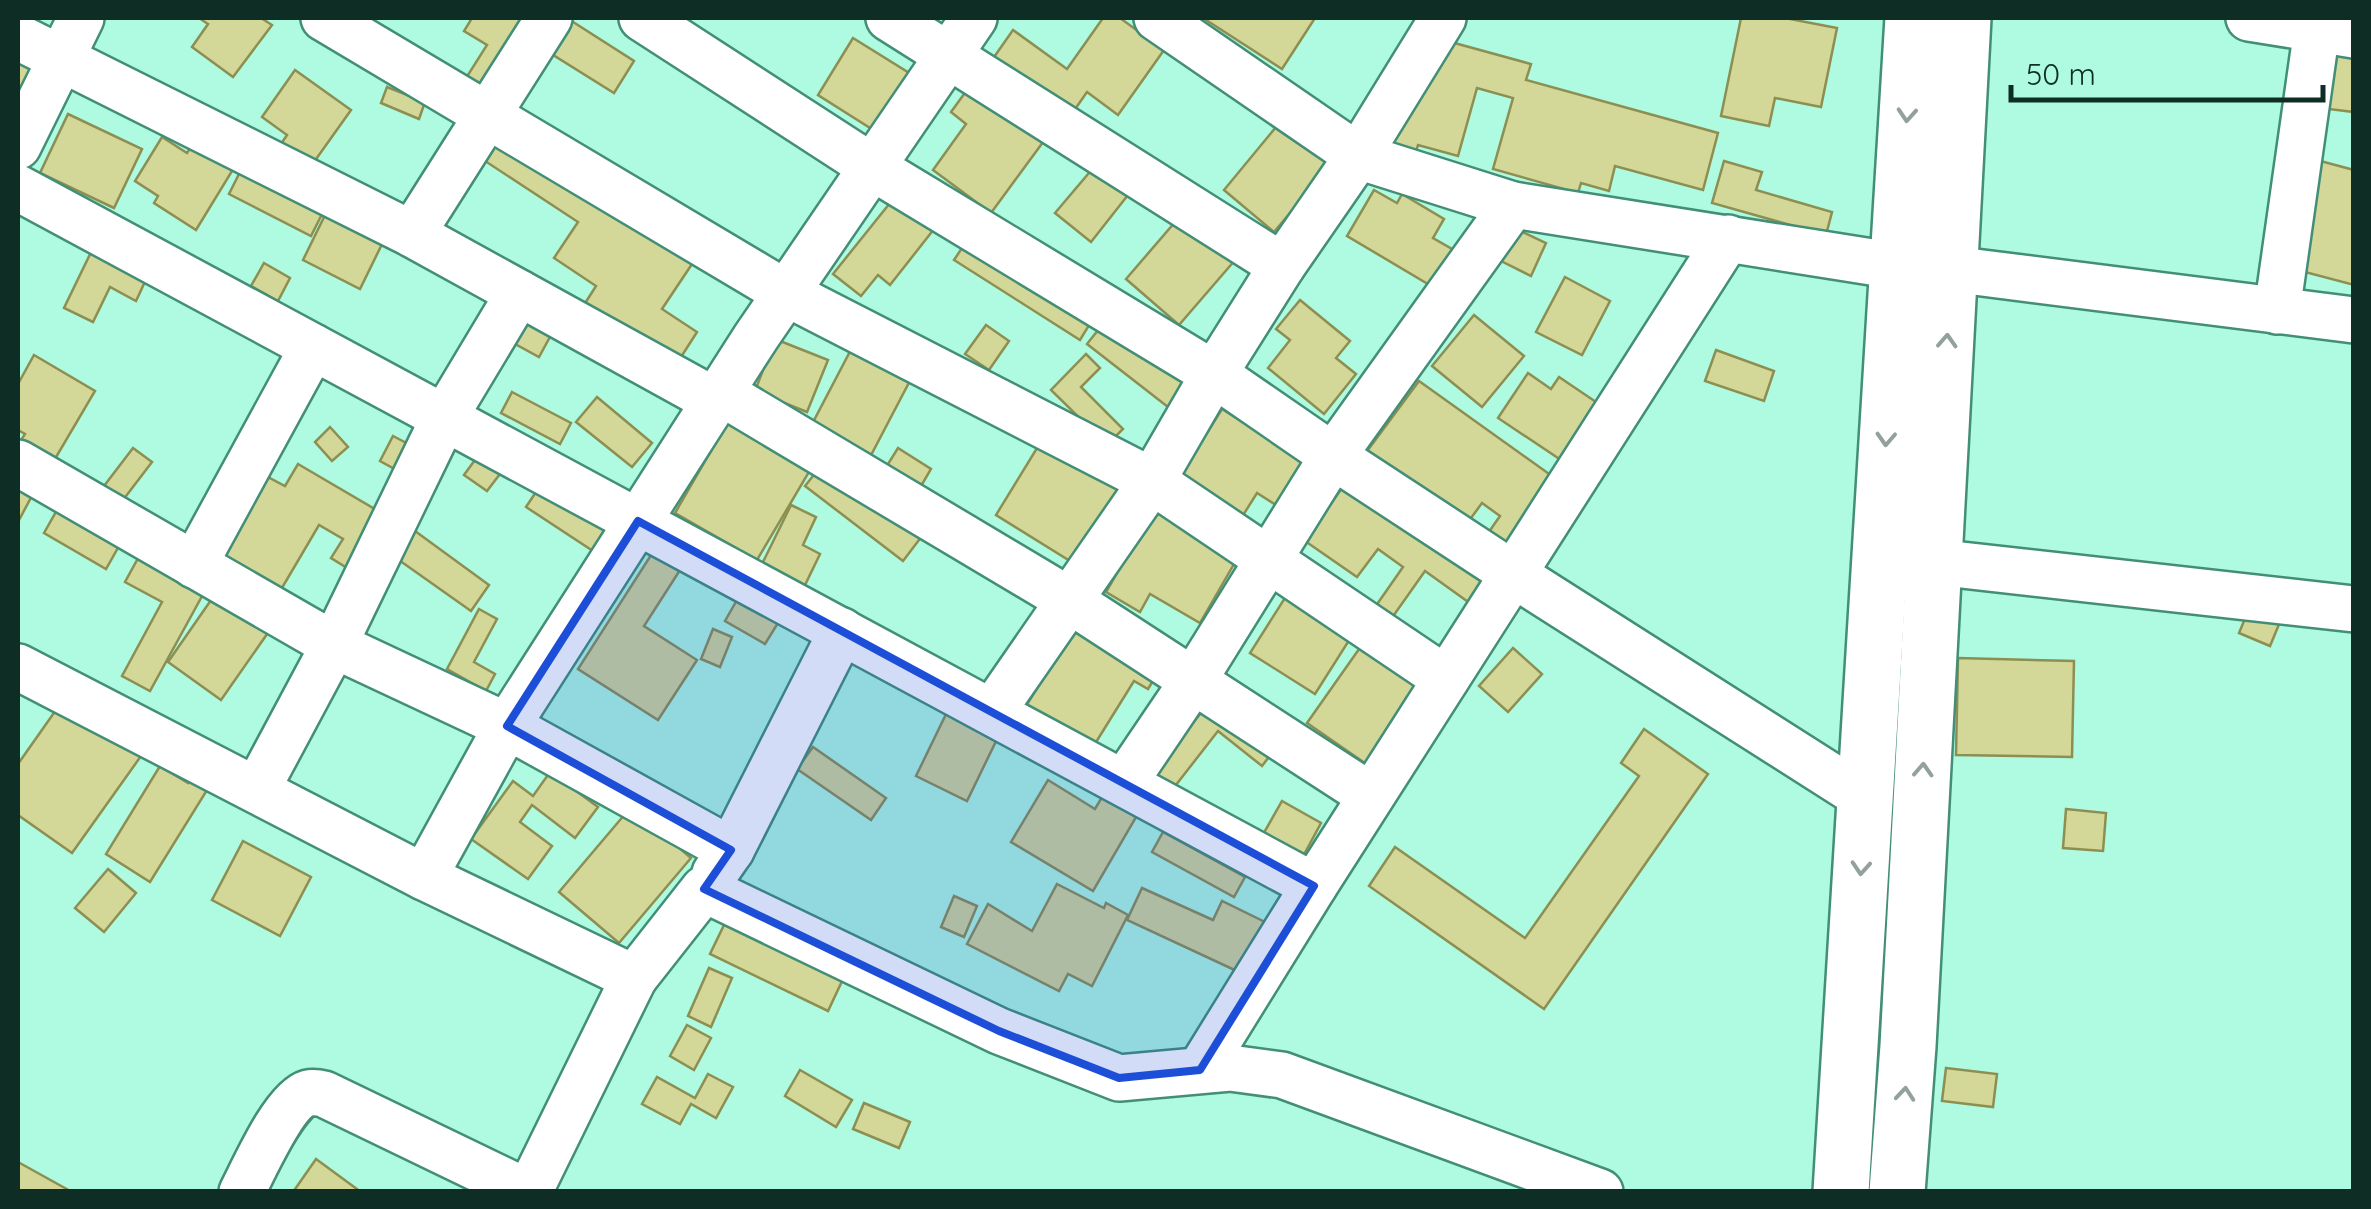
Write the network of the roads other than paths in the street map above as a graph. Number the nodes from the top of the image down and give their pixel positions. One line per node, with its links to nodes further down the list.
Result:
1 (81, 18): 15 (street)
2 (324, 18): 16 (street)
3 (550, 18): 16 (street)
4 (642, 18): 19 (street)
5 (889, 18): 14 (street)
6 (974, 18): 14 (street)
7 (1157, 18): 18 (street)
8 (1913, 18): 25 (main road, one-way to 25)
9 (1963, 18): 26 (main road)
10 (2249, 18): 12 (street)
11 (1439, 19): 18 (street)
12 (2335, 32): 29 (street)
13 (18, 37): 15 (street)
14 (948, 56): 19 (street); 24 (street)
15 (60, 60): 17 (street); 22 (street)
16 (488, 115): 22 (street); 28 (street)
17 (18, 146)
18 (1358, 156): 21 (street); 24 (street)
19 (872, 166): 28 (street); 32 (street)
20 (18, 188): 31 (street)
21 (1513, 205): 23 (street); 35 (street)
22 (412, 234): 27 (street)
23 (1728, 238): 25 (street); 42 (street)
24 (1282, 266): 32 (street)
25 (1896, 266): 26 (street); 55 (main road, one-way to 55)
26 (1951, 268): 29 (street); 40 (main road, one-way to 26)
27 (518, 292): 33 (street); 34 (street)
28 (786, 293): 33 (street); 37 (street)
29 (2277, 312): 30 (street)
30 (2354, 320)
31 (313, 347): 34 (street); 41 (street)
32 (1214, 374): 35 (street); 37 (street)
33 (718, 397): 38 (street); 43 (street)
34 (444, 418): 38 (street); 46 (street)
35 (1333, 456): 39 (street); 42 (street)
36 (18, 464): 41 (street)
37 (1152, 481): 39 (street); 43 (street)
38 (638, 521): 45 (street); 51 (street)
39 (1268, 560): 48 (street); 49 (street)
40 (1935, 562): 44 (street); 66 (main road, one-way to 40)
41 (194, 565): 46 (street)
42 (1512, 574): 48 (street); 55 (street)
43 (1069, 600): 49 (street); 50 (street)
44 (2354, 609)
45 (842, 631): 50 (street); 56 (street)
46 (334, 645): 51 (street); 53 (street)
47 (18, 667): 53 (street)
48 (1446, 679): 54 (street)
49 (1192, 680): 52 (street); 54 (street)
50 (992, 712): 52 (street)
51 (507, 726): 56 (street); 57 (street)
52 (1124, 783): 58 (street)
53 (257, 788): 57 (street)
54 (1371, 796): 58 (street)
55 (1865, 798): 65 (main road, one-way to 65)
56 (730, 850): 59 (street)
57 (424, 877): 60 (street)
58 (1314, 886): 61 (street)
59 (704, 889): 60 (street); 61 (street)
60 (634, 978): 63 (street)
61 (1200, 1070): 64 (street)
62 (242, 1192): 63 (street)
63 (528, 1192)
64 (1600, 1192)
65 (1841, 1192)
66 (1897, 1192)

